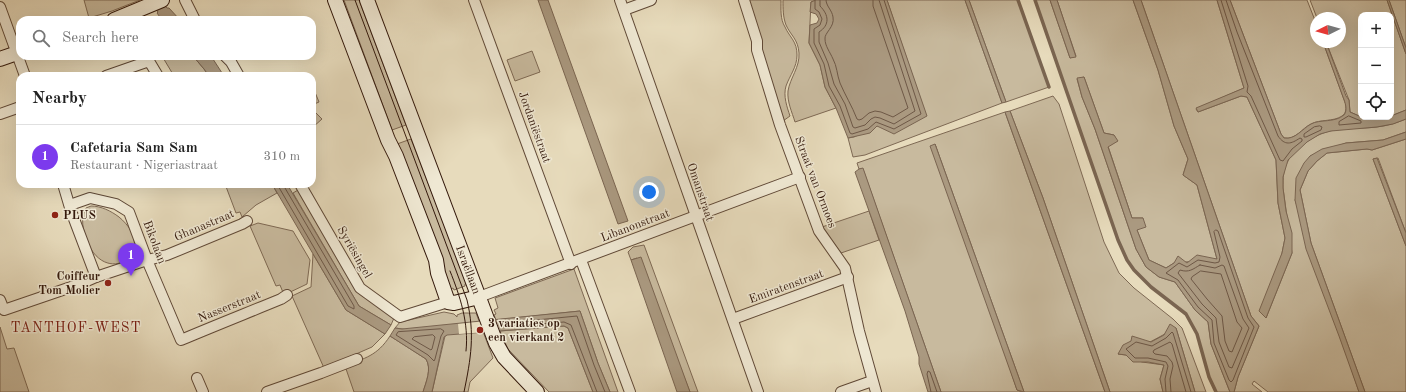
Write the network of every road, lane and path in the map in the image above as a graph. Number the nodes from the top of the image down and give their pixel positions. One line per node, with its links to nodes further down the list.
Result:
1 (185, 0): 12 (street)
2 (335, 0): 38 (street)
3 (367, 0): 36 (street, Israëllaan)
4 (474, 0): 32 (street, Jordaniëstraat)
5 (620, 0): 10 (street, Omanstraat)
6 (651, 0): 10 (street)
7 (744, 0): 24 (street, Straat van Ormoes)
8 (158, 2): 11 (street)
9 (0, 7): 13 (street)
10 (624, 10): 28 (street, Omanstraat)
11 (124, 16)
12 (193, 16)
13 (16, 46)
14 (16, 54): 15 (street)
15 (0, 59)
16 (21, 60): 18 (street)
17 (229, 60): 21 (street)
18 (24, 72)
19 (117, 72): 20 (street)
20 (156, 72)
21 (237, 72)
22 (16, 108): 23 (street)
23 (0, 114)
24 (800, 177): 28 (street, Libanonstraat); 34 (street, Straat van Ormoes)
25 (64, 188): 27 (street)
26 (302, 188): 38 (street, Syriësingel)
27 (70, 204): 30 (street, Bikolaan); 33 (street)
28 (696, 216): 31 (street, Libanonstraat); 39 (street, Omanstraat)
29 (247, 221): 30 (street, Ghanastraat)
30 (147, 260): 33 (street, Ghanastraat); 40 (street, Bikolaan)
31 (580, 260): 32 (street, Libanonstraat); 47 (street)
32 (571, 264): 36 (street, Libanonstraat)
33 (96, 277): 37 (street, Ghanastraat)
34 (848, 277): 39 (street, Emiratenstraat); 43 (street, Straat van Ormoes)
35 (287, 295): 40 (street, Nasserstraat)
36 (479, 297): 38 (street, Israëllaan); 46 (street)
37 (0, 300)
38 (448, 302)
39 (733, 320): 48 (street, Omanstraat)
40 (181, 340)
41 (357, 359): 45 (street)
42 (197, 378): 44 (street)
43 (872, 381): 49 (street); 50 (street, Straat van Ormoes)
44 (203, 392)
45 (267, 392)
46 (538, 392)
47 (630, 392)
48 (758, 392)
49 (840, 392)
50 (876, 392)

